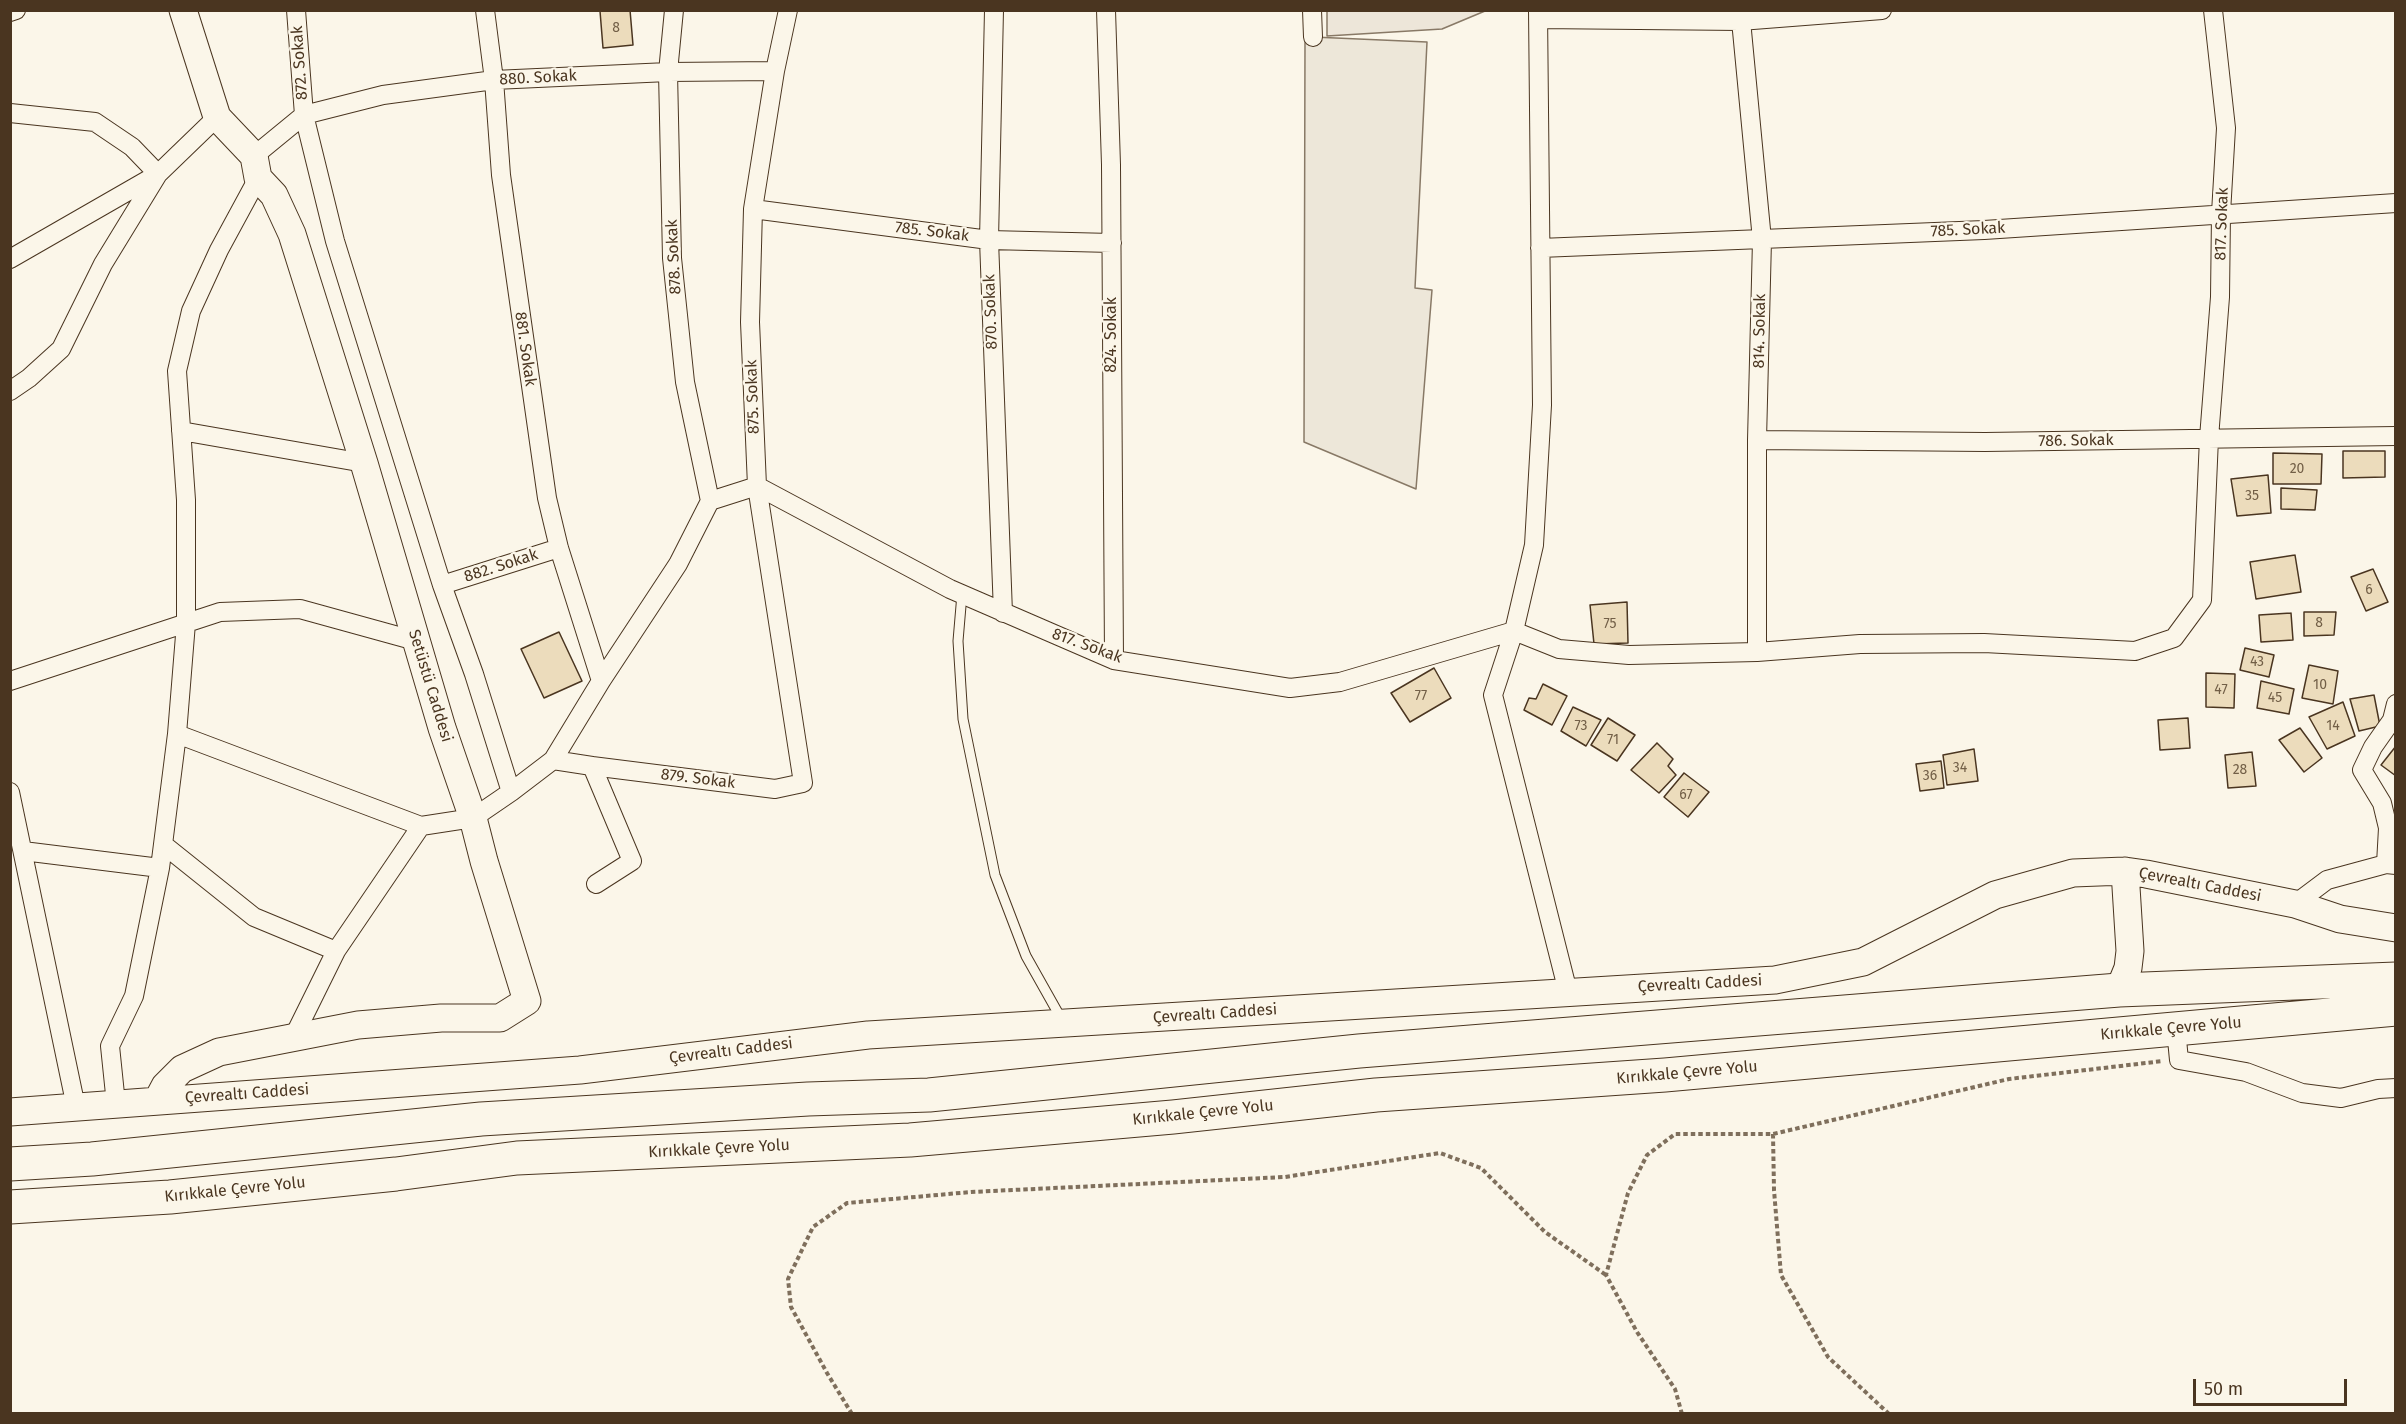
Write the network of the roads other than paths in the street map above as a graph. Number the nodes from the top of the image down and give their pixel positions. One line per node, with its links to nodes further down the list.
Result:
1 (16, 10): 12 (street)
2 (183, 10): 21 (main road, Setüstü Caddesi)
3 (296, 10): 20 (street, 872. Sokak)
4 (485, 10): 18 (street, 881. Sokak)
5 (674, 10): 17 (street, 878. Sokak)
6 (788, 10): 16 (street, 875. Sokak)
7 (994, 10): 27 (street, 870. Sokak)
8 (1106, 10): 29 (street, 824. Sokak)
9 (1312, 10): 15 (street)
10 (1881, 10): 14 (street)
11 (2213, 10): 26 (street, 817. Sokak)
12 (10, 12)
13 (1538, 15): 14 (street); 30 (street)
14 (1740, 16): 28 (street, 814. Sokak)
15 (1312, 37)
16 (775, 71): 17 (street, 880. Sokak); 25 (street, 875. Sokak)
17 (668, 72): 18 (street, 880. Sokak); 39 (street, 878. Sokak)
18 (494, 80): 20 (street, 880. Sokak); 40 (street, 881. Sokak)
19 (10, 114): 23 (street)
20 (304, 115): 22 (street); 41 (street, 872. Sokak)
21 (217, 117): 22 (main road, Setüstü Caddesi); 23 (street)
22 (256, 167): 33 (street); 37 (main road, Setüstü Caddesi)
23 (158, 174): 31 (street); 32 (street)
24 (2396, 203): 26 (street, 785. Sokak)
25 (753, 209): 27 (street, 785. Sokak); 38 (street, 875. Sokak)
26 (2221, 213): 28 (street, 785. Sokak); 35 (street, 817. Sokak)
27 (989, 240): 29 (street, 785. Sokak); 43 (street, 870. Sokak)
28 (1762, 240): 30 (street, 785. Sokak); 36 (street, 814. Sokak)
29 (1112, 243): 48 (street, 824. Sokak)
30 (1540, 248): 45 (street)
31 (10, 259)
32 (10, 391)
33 (181, 431): 37 (street); 44 (street)
34 (2396, 436): 35 (street, 786. Sokak)
35 (2210, 438): 36 (street, 786. Sokak); 47 (street, 817. Sokak)
36 (1757, 440): 47 (street, 814. Sokak)
37 (364, 463): 46 (main road, Setüstü Caddesi)
38 (757, 486): 39 (street); 42 (street, 817. Sokak); 55 (street, 875. Sokak)
39 (710, 501): 50 (street)
40 (559, 548): 41 (street, 882. Sokak); 50 (street, 881. Sokak)
41 (442, 585): 57 (street, 872. Sokak)
42 (962, 594): 43 (street, 817. Sokak); 73 (lane)
43 (1003, 613): 48 (street, 817. Sokak)
44 (186, 623): 46 (street); 49 (street); 52 (street)
45 (1514, 631): 47 (street, 817. Sokak); 48 (street, 817. Sokak); 71 (street)
46 (416, 641): 58 (main road, Setüstü Caddesi)
47 (1757, 652)
48 (1114, 660)
49 (10, 681)
50 (601, 681): 53 (street)
51 (2396, 704): 62 (street)
52 (177, 734): 59 (street); 60 (street)
53 (553, 760): 54 (street, 879. Sokak); 57 (street)
54 (592, 766): 55 (street, 879. Sokak); 65 (street)
55 (803, 783)
56 (10, 792): 61 (street)
57 (511, 792): 58 (street)
58 (473, 818): 59 (street); 74 (main road, Setüstü Caddesi)
59 (421, 826): 68 (street)
60 (164, 845): 63 (street); 68 (street)
61 (23, 851): 63 (street); 79 (street)
62 (2390, 864): 66 (street)
63 (160, 868): 78 (street)
64 (2125, 872): 66 (main road, Çevrealtı Caddesi); 70 (main road); 71 (main road, Çevrealtı Caddesi)
65 (596, 884)
66 (2295, 904): 67 (main road, Çevrealtı Caddesi)
67 (2396, 928)
68 (336, 951): 74 (street)
69 (2396, 979): 70 (highway)
70 (2120, 990): 81 (highway)
71 (1568, 992): 73 (main road, Çevrealtı Caddesi)
72 (2396, 1009): 75 (highway, Kırıkkale Çevre Yolu)
73 (1064, 1023): 77 (main road, Çevrealtı Caddesi)
74 (294, 1036): 77 (main road, Setüstü Caddesi)
75 (2177, 1044): 76 (street); 82 (highway, Kırıkkale Çevre Yolu)
76 (2396, 1089)
77 (157, 1101): 78 (main road, Çevrealtı Caddesi)
78 (116, 1104): 79 (main road, Çevrealtı Caddesi)
79 (76, 1107): 80 (main road, Çevrealtı Caddesi)
80 (10, 1112)
81 (10, 1164)
82 (10, 1207)

